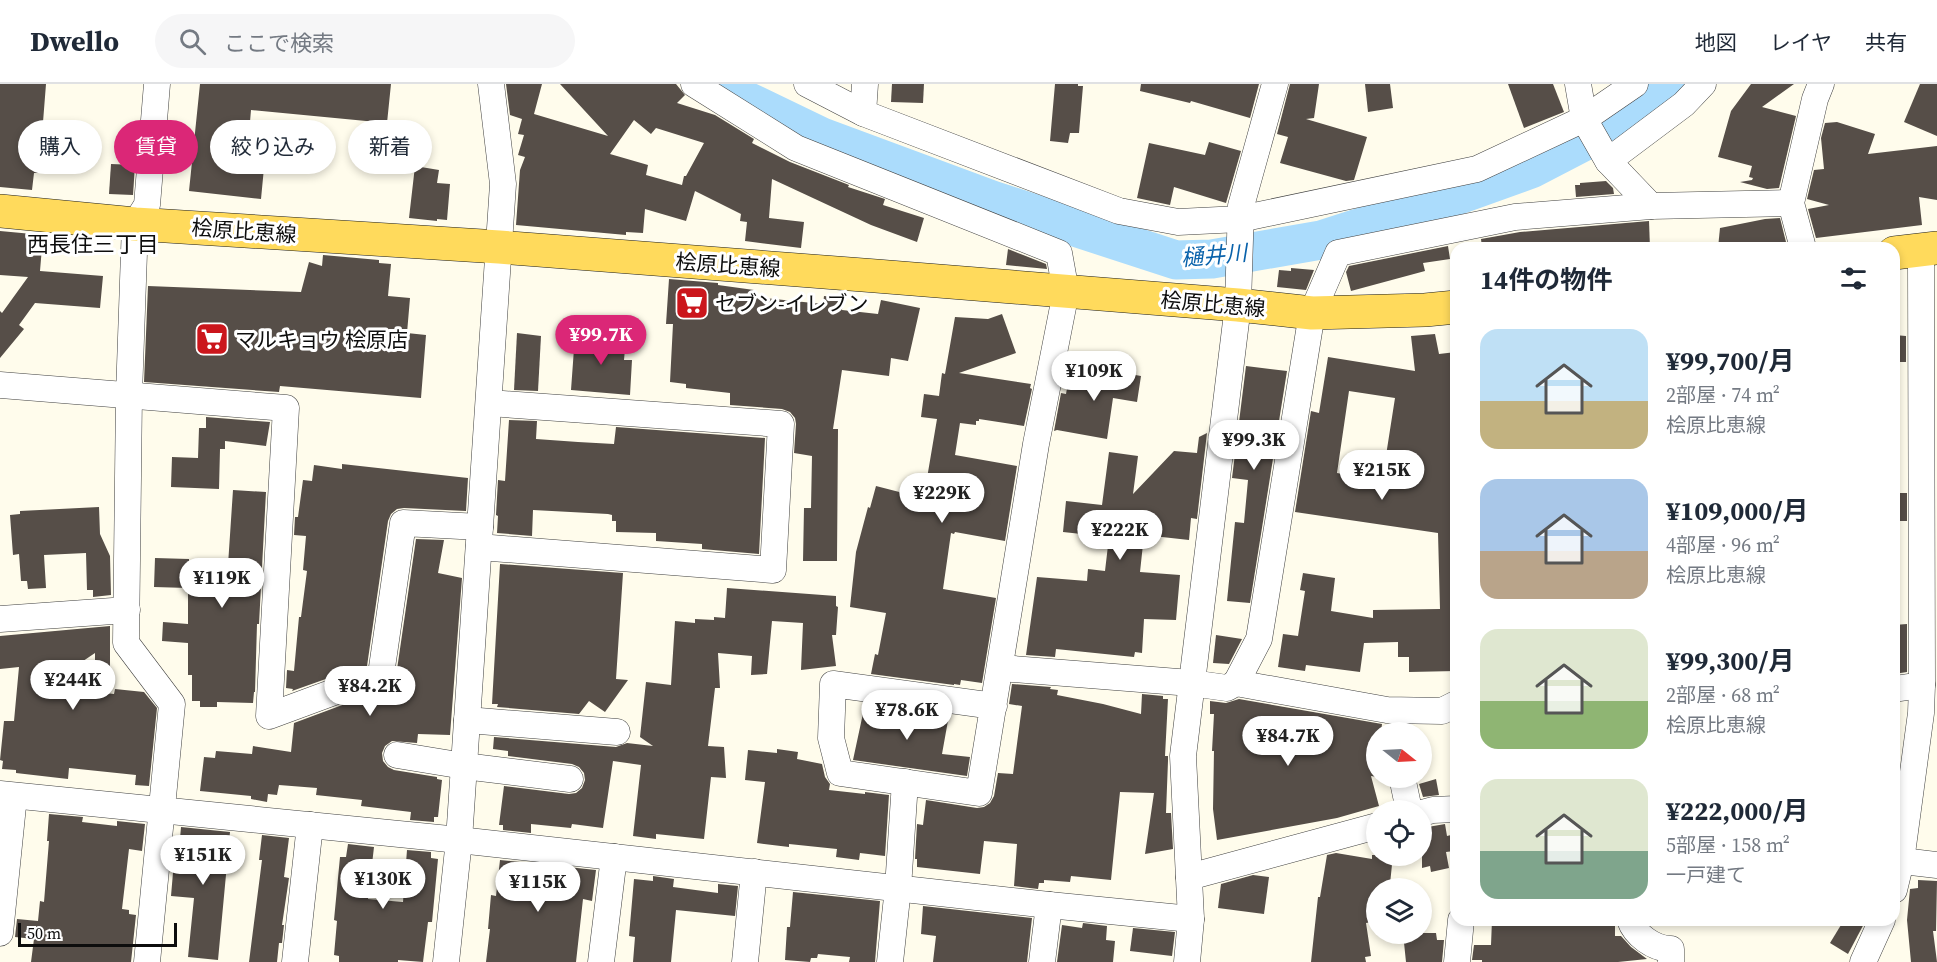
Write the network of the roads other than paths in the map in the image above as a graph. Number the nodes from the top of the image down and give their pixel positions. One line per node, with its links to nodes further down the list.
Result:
1 (157, 84): 18 (street)
2 (491, 84): 20 (street)
3 (694, 84): 23 (street)
4 (807, 84): 11 (street)
5 (865, 84): 11 (street)
6 (1275, 84): 17 (street)
7 (1578, 84): 12 (street)
8 (1635, 84): 12 (street)
9 (1703, 84): 13 (street)
10 (1821, 84): 14 (street)
11 (863, 113): 17 (street)
12 (1584, 119): 13 (street); 17 (street)
13 (1607, 158): 15 (street)
14 (1791, 203): 15 (street); 19 (street)
15 (1651, 206): 25 (street)
16 (0, 211): 18 (main road, 桧原比恵線)
17 (1240, 219): 22 (street)
18 (135, 224): 20 (main road, 桧原比恵線); 27 (street)
19 (1801, 242)
20 (500, 247): 23 (main road, 桧原比恵線); 28 (street)
21 (1916, 250): 32 (street)
22 (1238, 290): 23 (main road, 桧原比恵線); 25 (main road, 桧原比恵線); 34 (street)
23 (1066, 292): 33 (street)
24 (1450, 308): 25 (main road, 桧原比恵線)
25 (1312, 313): 35 (street)
26 (0, 385): 27 (street)
27 (129, 395): 29 (street); 30 (street)
28 (489, 403): 29 (street); 29 (street)
29 (480, 537): 40 (street)
30 (127, 610): 31 (street); 49 (street)
31 (0, 619)
32 (1930, 655): 36 (street)
33 (1000, 668): 34 (street); 38 (street)
34 (1191, 683): 35 (street); 59 (street)
35 (1236, 683): 41 (street)
36 (1923, 685): 37 (street); 54 (street)
37 (1900, 688)
38 (994, 706): 46 (street); 46 (street)
39 (1450, 707): 41 (street)
40 (467, 720): 42 (street); 44 (street)
41 (1389, 721)
42 (617, 732)
43 (397, 755): 44 (street)
44 (464, 766): 45 (street); 53 (street)
45 (570, 779)
46 (905, 782): 60 (street)
47 (7, 795): 49 (street); 66 (street)
48 (1450, 809): 50 (street)
49 (162, 810): 51 (street); 67 (street)
50 (1432, 810)
51 (310, 825): 53 (street); 68 (street)
52 (1366, 829): 59 (street)
53 (459, 840): 55 (street); 69 (street)
54 (1900, 848)
55 (614, 857): 58 (street); 70 (street)
56 (1900, 861): 57 (street)
57 (1937, 865)
58 (754, 872): 60 (street); 71 (street)
59 (1189, 877): 62 (street)
60 (897, 888): 61 (street); 72 (street)
61 (1049, 905): 62 (street); 73 (street)
62 (1191, 919): 74 (street)
63 (1460, 926): 75 (street)
64 (1634, 926): 76 (street)
65 (1879, 926): 77 (street)
66 (0, 933)
67 (147, 962)
68 (295, 962)
69 (446, 962)
70 (601, 962)
71 (745, 962)
72 (890, 962)
73 (1042, 962)
74 (1187, 962)
75 (1457, 962)
76 (1671, 962)
77 (1863, 962)

